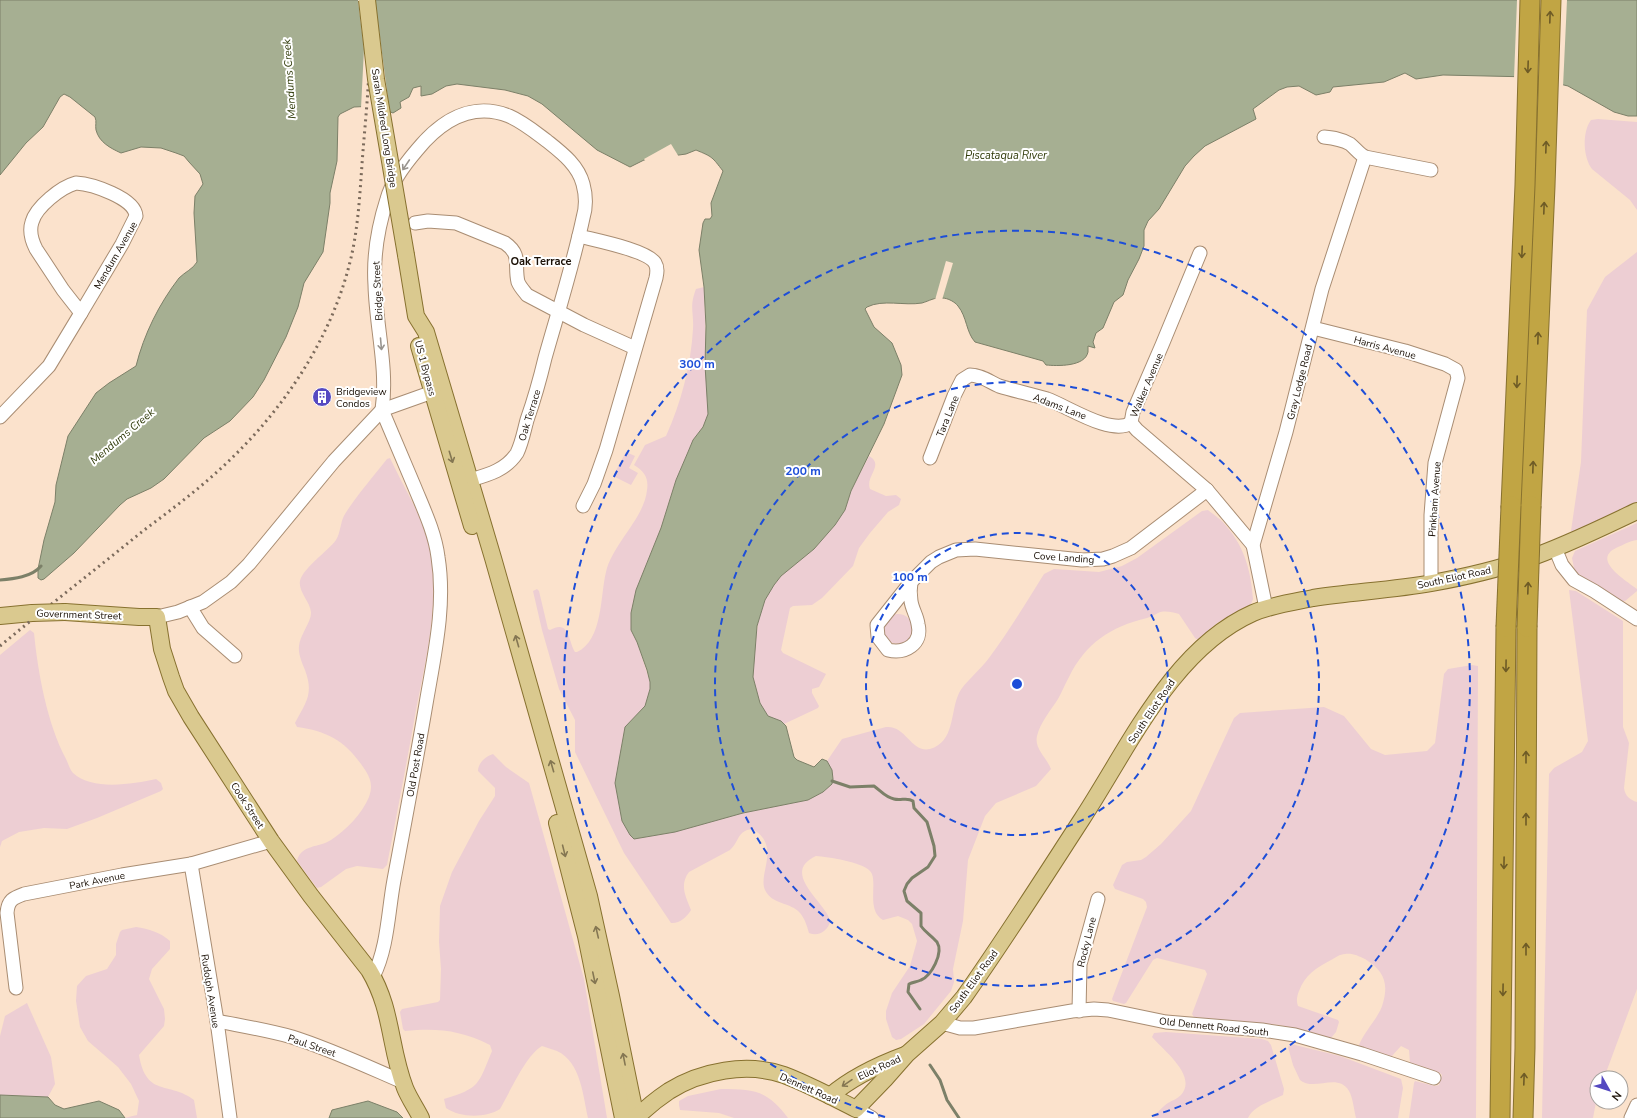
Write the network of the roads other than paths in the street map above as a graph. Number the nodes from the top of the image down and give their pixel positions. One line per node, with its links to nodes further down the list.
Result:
1 (367, 0): 17 (main road, Sarah Mildred Long Bridge, bridge)
2 (1530, 0): 56 (highway, one-way to 56, bridge)
3 (1551, 0): 57 (highway, one-way to 3, bridge)
4 (1324, 136): 5 (street)
5 (1365, 157): 6 (street); 13 (street, Gray Lodge Road)
6 (1431, 170)
7 (583, 184): 9 (street, Oak Terrace); 18 (street, Bridge Street, one-way to 18)
8 (415, 223): 11 (street)
9 (578, 236): 11 (street, Oak Terrace); 14 (street)
10 (1200, 253): 20 (street, Walker Avenue)
11 (558, 312): 14 (street); 22 (street, Oak Terrace)
12 (81, 313): 12 (street, Mendum Avenue); 19 (street, Mendum Avenue)
13 (1313, 328): 15 (street, Harris Avenue); 26 (street, Gray Lodge Road)
14 (636, 348): 24 (street)
15 (1456, 370): 29 (street, Pinkham Avenue)
16 (967, 376): 20 (street, Adams Lane); 21 (street, Tara Lane)
17 (437, 390): 18 (street); 22 (main road); 22 (main road, US 1 Bypass, one-way to 22)
18 (382, 410): 30 (street); 39 (street, Old Post Road)
19 (0, 417)
20 (1131, 423): 23 (street, Walker Avenue)
21 (930, 458)
22 (464, 481): 48 (main road)
23 (1207, 490): 26 (street, Walker Avenue); 28 (street, Cove Landing)
24 (583, 506)
25 (1637, 511): 27 (main road, South Eliot Road)
26 (1253, 544): 31 (street, Gray Lodge Road)
27 (1555, 548): 29 (main road, South Eliot Road); 34 (street)
28 (911, 582): 28 (street, Cove Landing)
29 (1431, 583): 31 (main road, South Eliot Road)
30 (190, 607): 33 (street); 35 (street)
31 (1266, 608): 43 (main road, South Eliot Road)
32 (0, 616): 33 (main road, Government Street, bridge)
33 (157, 617): 36 (main road, Cook Street)
34 (1637, 619)
35 (235, 656)
36 (271, 841): 37 (street, Park Avenue); 39 (main road, Cook Street)
37 (191, 864): 40 (street, Park Avenue); 42 (street, Rudolph Avenue)
38 (1098, 899): 41 (street, Rocky Lane)
39 (373, 977): 46 (main road)
40 (16, 988)
41 (1079, 1011): 43 (street, Old Dennett Road South); 45 (street, Old Dennett Road South)
42 (216, 1021): 46 (street, Paul Street); 51 (street, Rudolph Avenue)
43 (942, 1023): 44 (main road, South Eliot Road)
44 (907, 1054): 47 (main road, Eliot Road, one-way to 47); 50 (main road, Eliot Road)
45 (1434, 1078)
46 (403, 1082): 52 (main road)
47 (830, 1096): 50 (main road, Dennett Road); 54 (main road, Dennett Road)
48 (626, 1100): 53 (main road); 54 (main road)
49 (1637, 1105): 58 (street)
50 (856, 1109): 55 (street, Dennett Road)
51 (230, 1118)
52 (421, 1118)
53 (623, 1118)
54 (636, 1118)
55 (872, 1118)
56 (1500, 1118)
57 (1523, 1118)
58 (1631, 1118)

